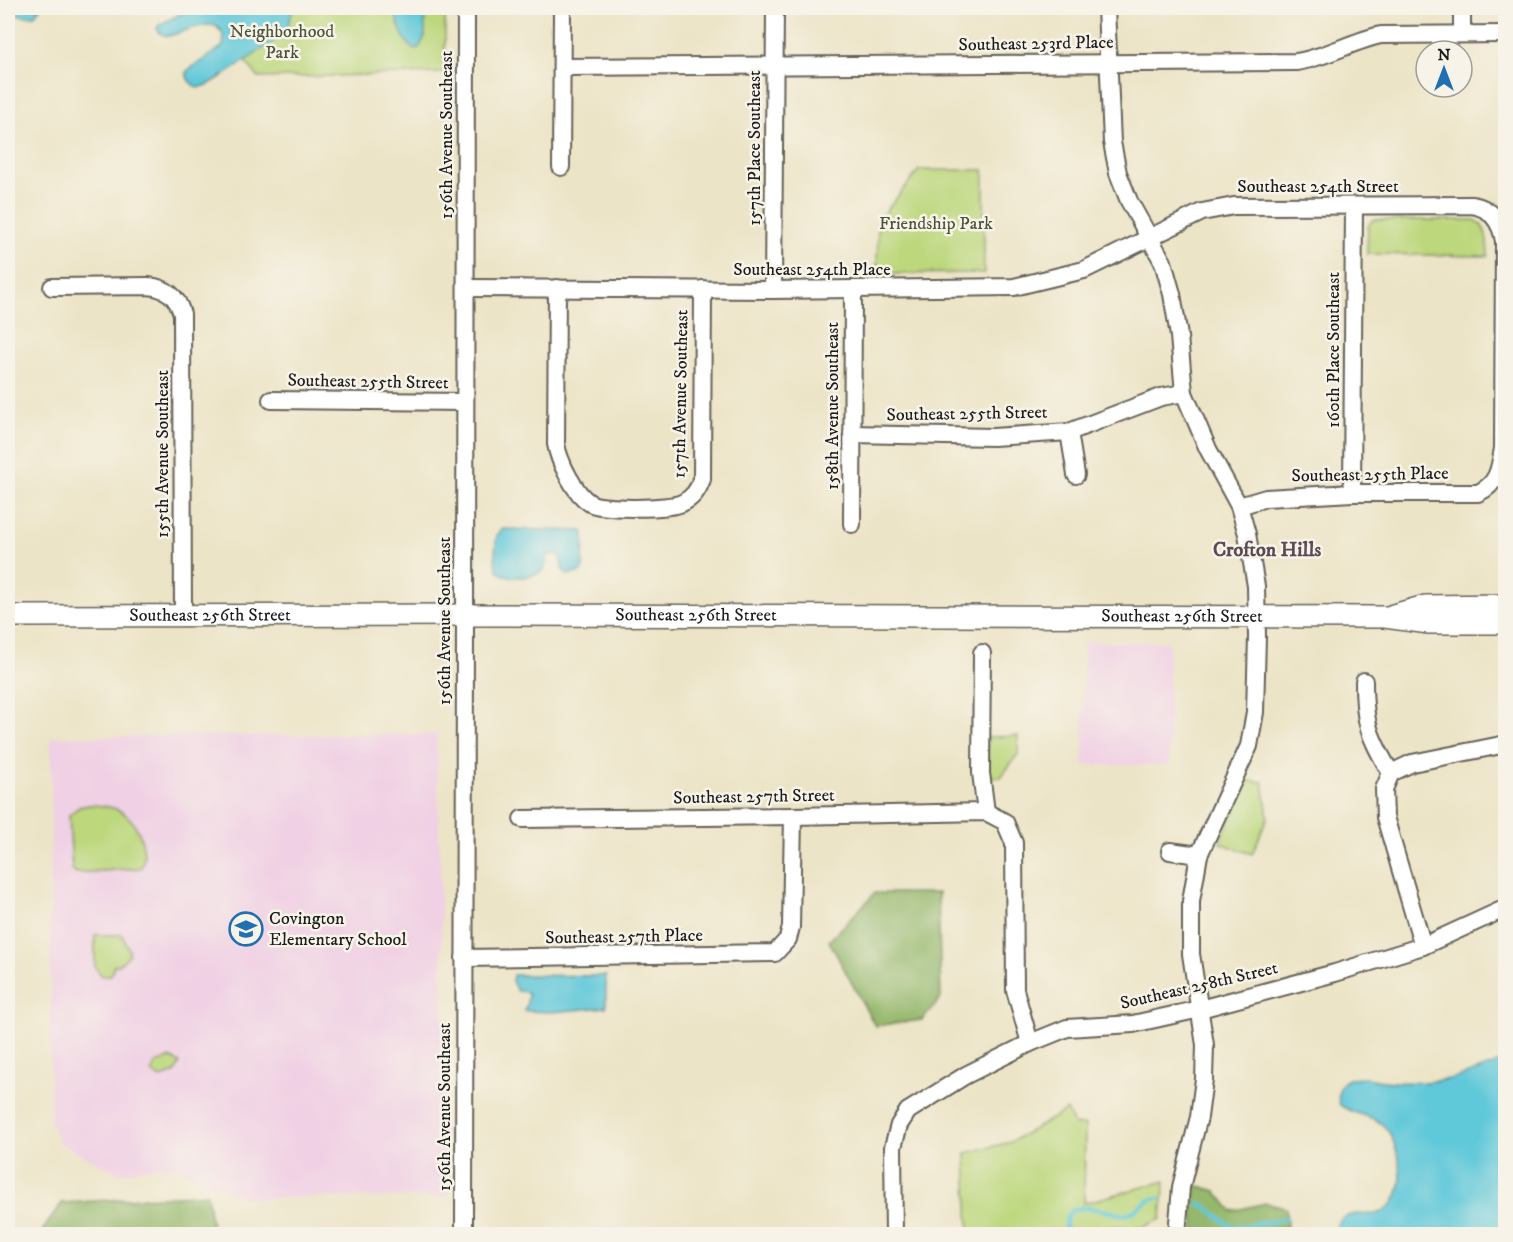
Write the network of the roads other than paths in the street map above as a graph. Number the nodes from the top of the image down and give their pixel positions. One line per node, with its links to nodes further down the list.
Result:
1 (466, 8): 15 (street, 156th Avenue Southeast)
2 (562, 8): 10 (street)
3 (775, 8): 9 (street, 157th Place Southeast)
4 (1106, 8): 8 (street)
5 (1462, 8): 6 (street)
6 (1462, 33): 7 (street, Southeast 253rd Place); 8 (street, Southeast 253rd Place)
7 (1506, 34)
8 (1108, 62): 9 (street, Southeast 253rd Place); 13 (street)
9 (775, 67): 10 (street, Southeast 253rd Place); 19 (street, 157th Place Southeast)
10 (562, 68): 11 (street)
11 (561, 167)
12 (1354, 206): 13 (street, Southeast 254th Street); 26 (street, Southeast 254th Street); 27 (street, 160th Place Southeast)
13 (1149, 239): 18 (street, Southeast 254th Place); 20 (street)
14 (52, 287): 33 (street, 155th Avenue Southeast)
15 (466, 288): 16 (street, Southeast 254th Place); 22 (street, 156th Avenue Southeast)
16 (557, 288): 17 (street, Southeast 254th Place); 17 (street, 157th Avenue Southeast)
17 (703, 289): 19 (street, Southeast 254th Place)
18 (853, 289): 19 (street, Southeast 254th Place); 24 (street, 158th Avenue Southeast)
19 (773, 290)
20 (1184, 393): 23 (street, Southeast 255th Street); 28 (street)
21 (271, 400): 22 (street, Southeast 255th Street)
22 (465, 402): 31 (street, 156th Avenue Southeast)
23 (1069, 432): 24 (street, Southeast 255th Street); 25 (street)
24 (852, 434): 29 (street, 158th Avenue Southeast)
25 (1076, 475)
26 (1497, 477): 27 (street, Southeast 255th Place)
27 (1353, 493): 28 (street, Southeast 255th Place)
28 (1239, 506): 34 (street)
29 (852, 524)
30 (1506, 605): 35 (main road, Southeast 256th Street)
31 (464, 615): 33 (main road, Southeast 256th Street); 34 (main road, Southeast 256th Street); 48 (street, 156th Avenue Southeast)
32 (8, 616): 33 (main road, Southeast 256th Street)
33 (183, 616)
34 (1257, 616): 35 (main road, Southeast 256th Street); 45 (street)
35 (1385, 617): 36 (main road, Southeast 256th Street)
36 (1506, 623)
37 (982, 654): 41 (street)
38 (1364, 681): 40 (street)
39 (1506, 744): 40 (street)
40 (1391, 773): 47 (street)
41 (986, 812): 42 (street, Southeast 257th Street); 50 (street)
42 (793, 816): 43 (street, Southeast 257th Street); 48 (street, Southeast 257th Place)
43 (522, 819)
44 (1170, 851): 45 (street)
45 (1199, 855): 49 (street)
46 (1506, 908): 47 (street, Southeast 258th Street)
47 (1423, 946): 49 (street, Southeast 258th Street)
48 (464, 958): 51 (street, 156th Avenue Southeast)
49 (1200, 1009): 50 (street, Southeast 258th Street); 53 (street)
50 (1030, 1043): 52 (street, Southeast 258th Street)
51 (464, 1234)
52 (894, 1234)
53 (1177, 1234)

